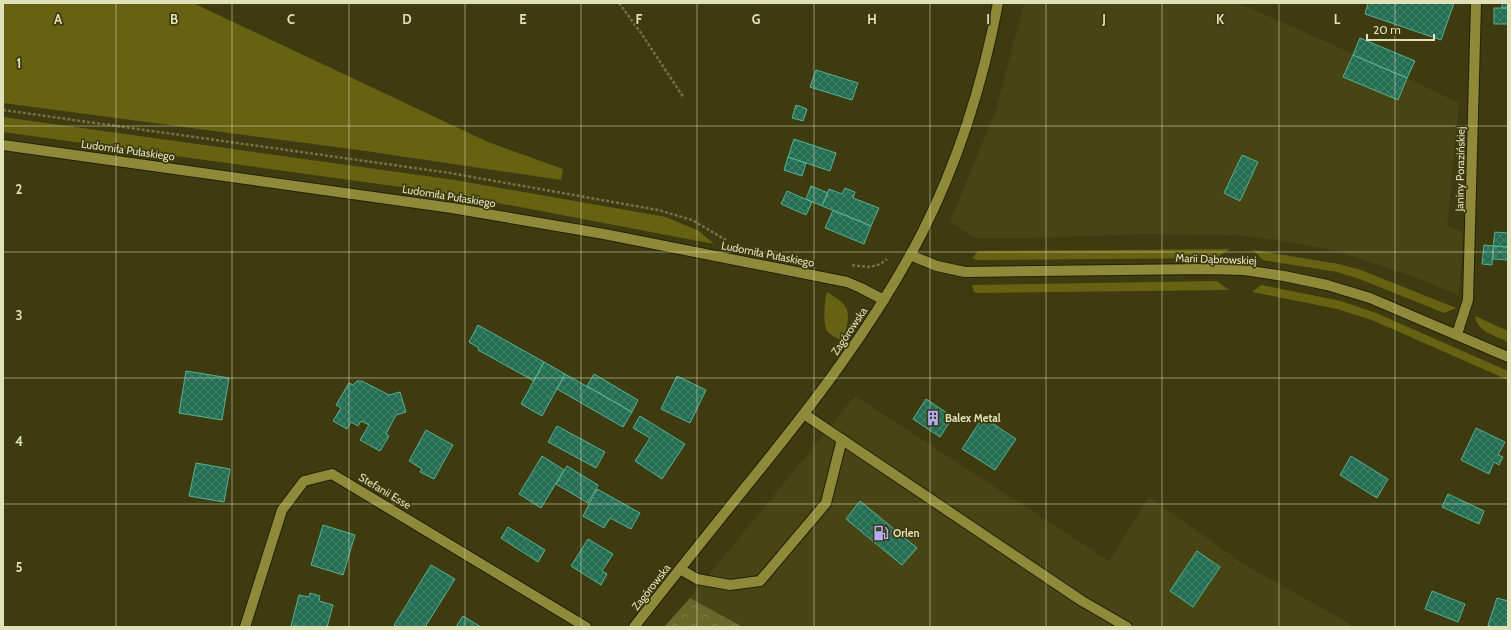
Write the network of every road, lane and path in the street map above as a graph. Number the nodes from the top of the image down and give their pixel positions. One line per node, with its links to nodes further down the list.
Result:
1 (619, 3): 4 (path)
2 (998, 3): 8 (street, Zagórowska)
3 (1476, 3): 12 (street, Janiny Porazińskiej)
4 (684, 98)
5 (3, 110): 7 (path)
6 (3, 145): 11 (street, Ludomiła Pułaskiego)
7 (727, 241)
8 (910, 255): 11 (street, Zagórowska); 12 (street, Marii Dąbrowskiej)
9 (886, 260): 10 (path)
10 (851, 265)
11 (884, 300): 14 (street, Zagórowska)
12 (1457, 334): 13 (street, Marii Dąbrowskiej)
13 (1508, 357)
14 (804, 414): 15 (street); 16 (street, Zagórowska)
15 (842, 439): 16 (street); 20 (street)
16 (680, 569): 19 (street, Zagórowska)
17 (245, 627): 18 (street, Stefanii Esse)
18 (586, 627)
19 (634, 627)
20 (1127, 627)

